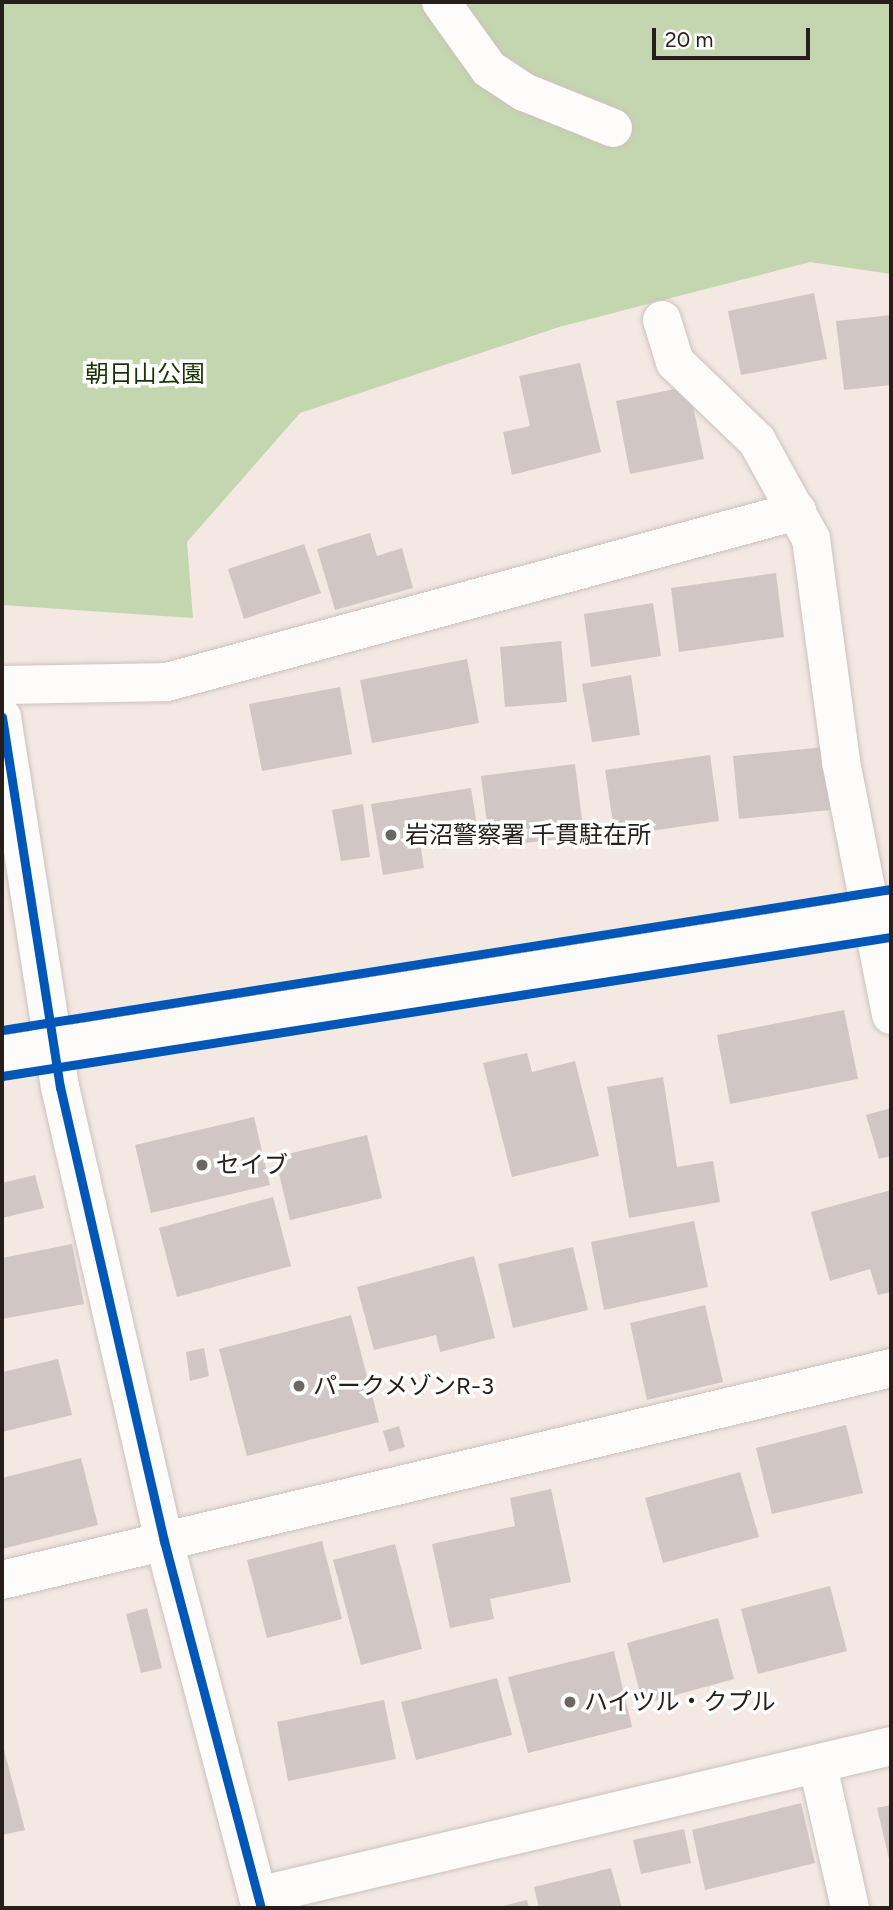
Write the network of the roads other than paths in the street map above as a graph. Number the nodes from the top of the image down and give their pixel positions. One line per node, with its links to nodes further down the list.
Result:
1 (441, 2): 2 (street)
2 (614, 128)
3 (662, 320): 4 (street)
4 (797, 511): 5 (street); 7 (street)
5 (2, 685)
6 (2, 717): 9 (street)
7 (880, 916): 8 (street); 9 (street)
8 (891, 1015)
9 (52, 1048): 10 (street); 12 (street)
10 (2, 1055)
11 (891, 1368): 12 (street)
12 (164, 1541): 13 (street); 16 (street)
13 (2, 1580)
14 (891, 1746): 15 (street)
15 (818, 1766): 16 (street); 17 (street)
16 (260, 1902)
17 (850, 1908)

